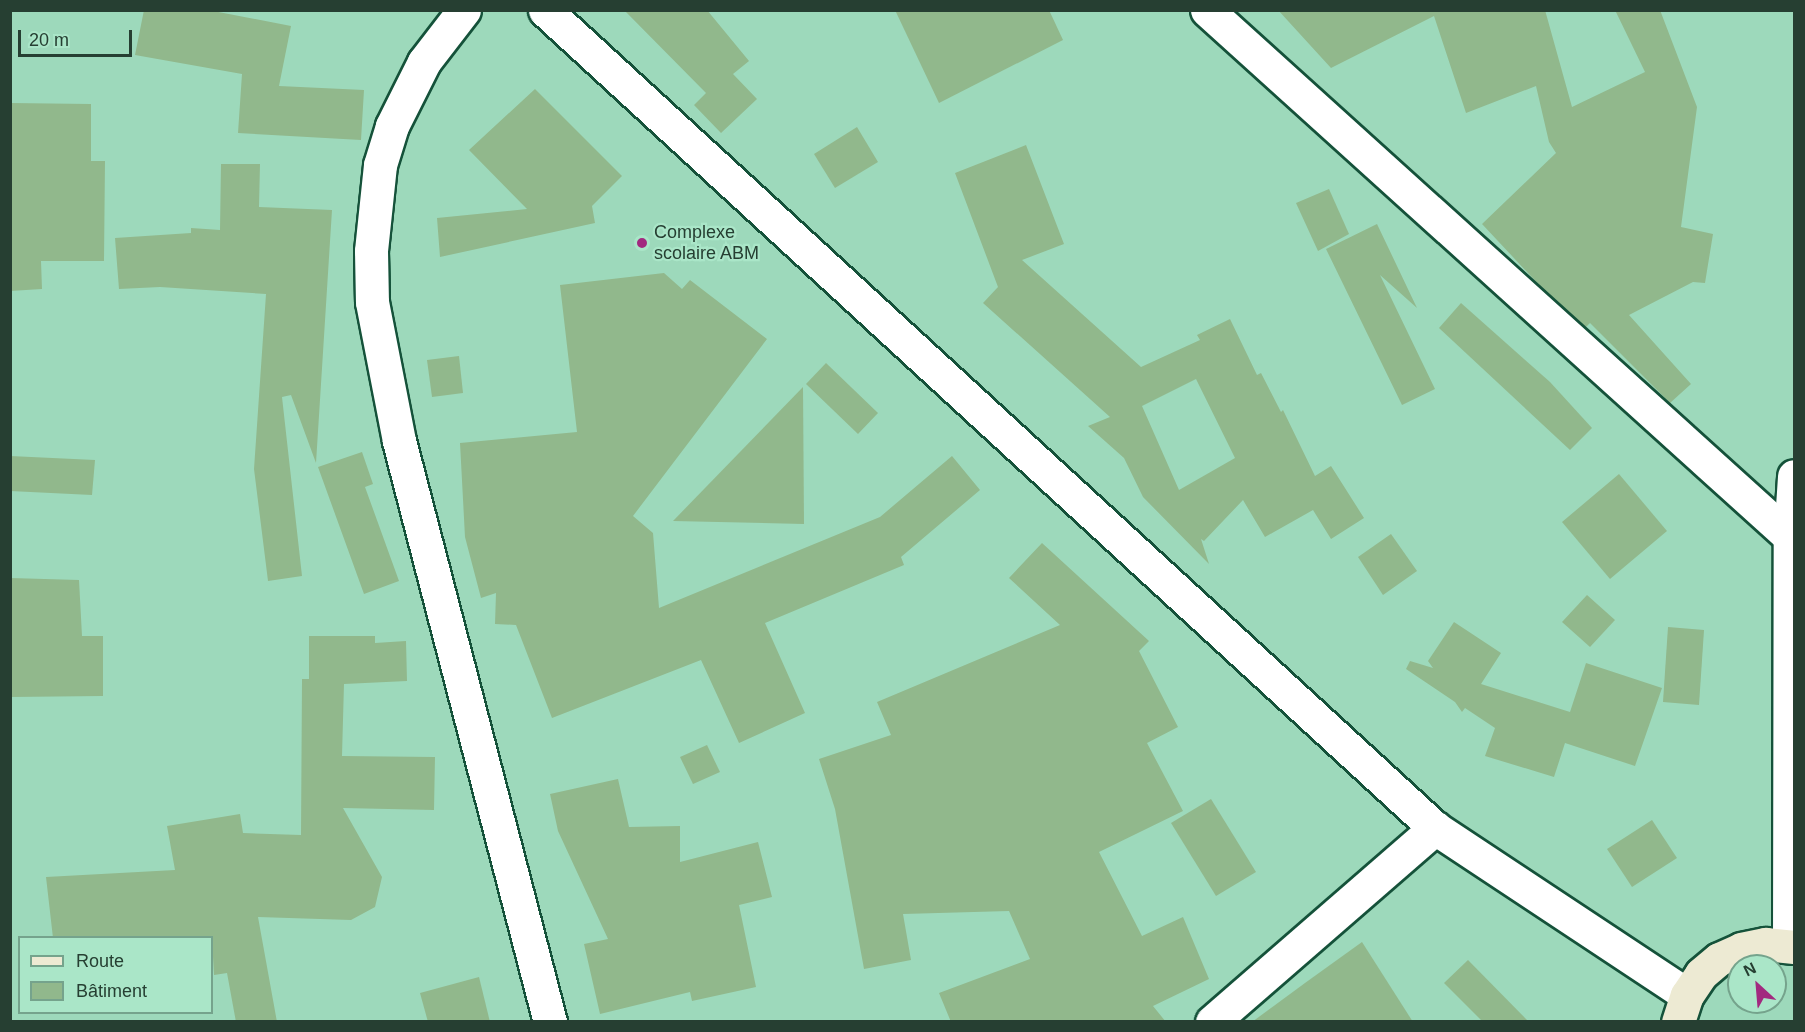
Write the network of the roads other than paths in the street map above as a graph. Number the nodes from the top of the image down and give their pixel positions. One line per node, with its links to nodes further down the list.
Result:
1 (464, 10): 9 (street)
2 (545, 10): 6 (street)
3 (1207, 10): 5 (street)
4 (1794, 476): 5 (street)
5 (1792, 535): 7 (street)
6 (1435, 828): 8 (street); 10 (street)
7 (1792, 946): 8 (main road)
8 (1682, 1008)
9 (550, 1022)
10 (1212, 1022)

